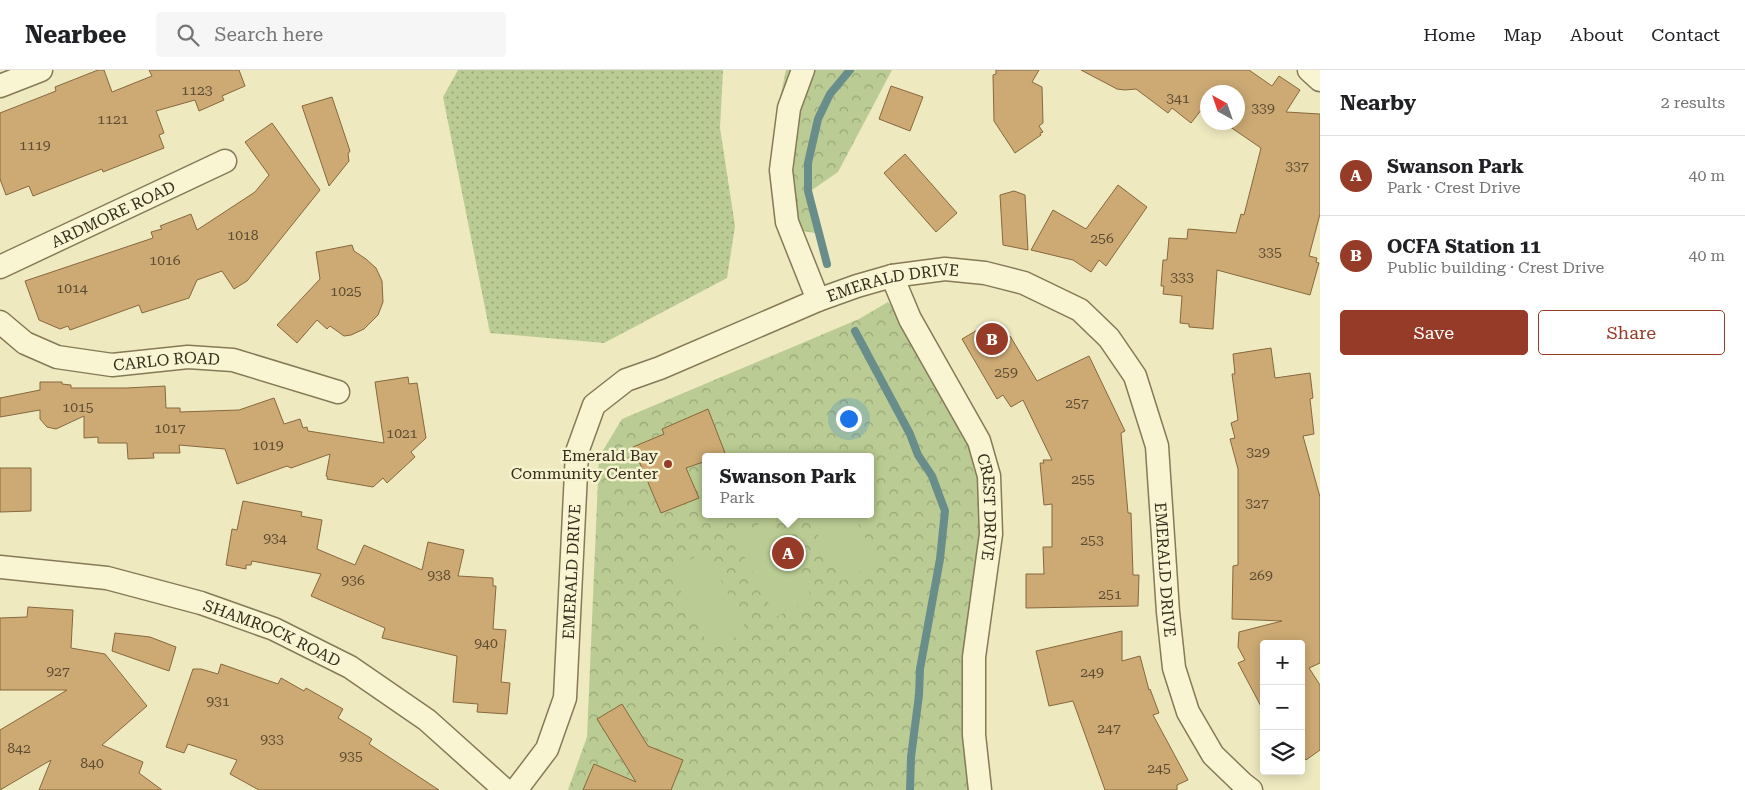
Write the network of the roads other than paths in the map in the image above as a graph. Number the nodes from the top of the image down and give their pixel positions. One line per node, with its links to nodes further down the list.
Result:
1 (41, 70): 5 (street)
2 (803, 70): 9 (street)
3 (1310, 70): 4 (street)
4 (1320, 80)
5 (0, 86)
6 (225, 161): 7 (street, ARDMORE ROAD)
7 (0, 267)
8 (892, 276): 9 (street, EMERALD DRIVE); 15 (street, CREST DRIVE); 16 (street, EMERALD DRIVE)
9 (818, 300): 14 (street, EMERALD DRIVE)
10 (0, 322): 11 (street, CARLO ROAD)
11 (338, 392)
12 (0, 567): 13 (street, SHAMROCK ROAD)
13 (505, 790)
14 (516, 790)
15 (980, 790)
16 (1252, 790)

